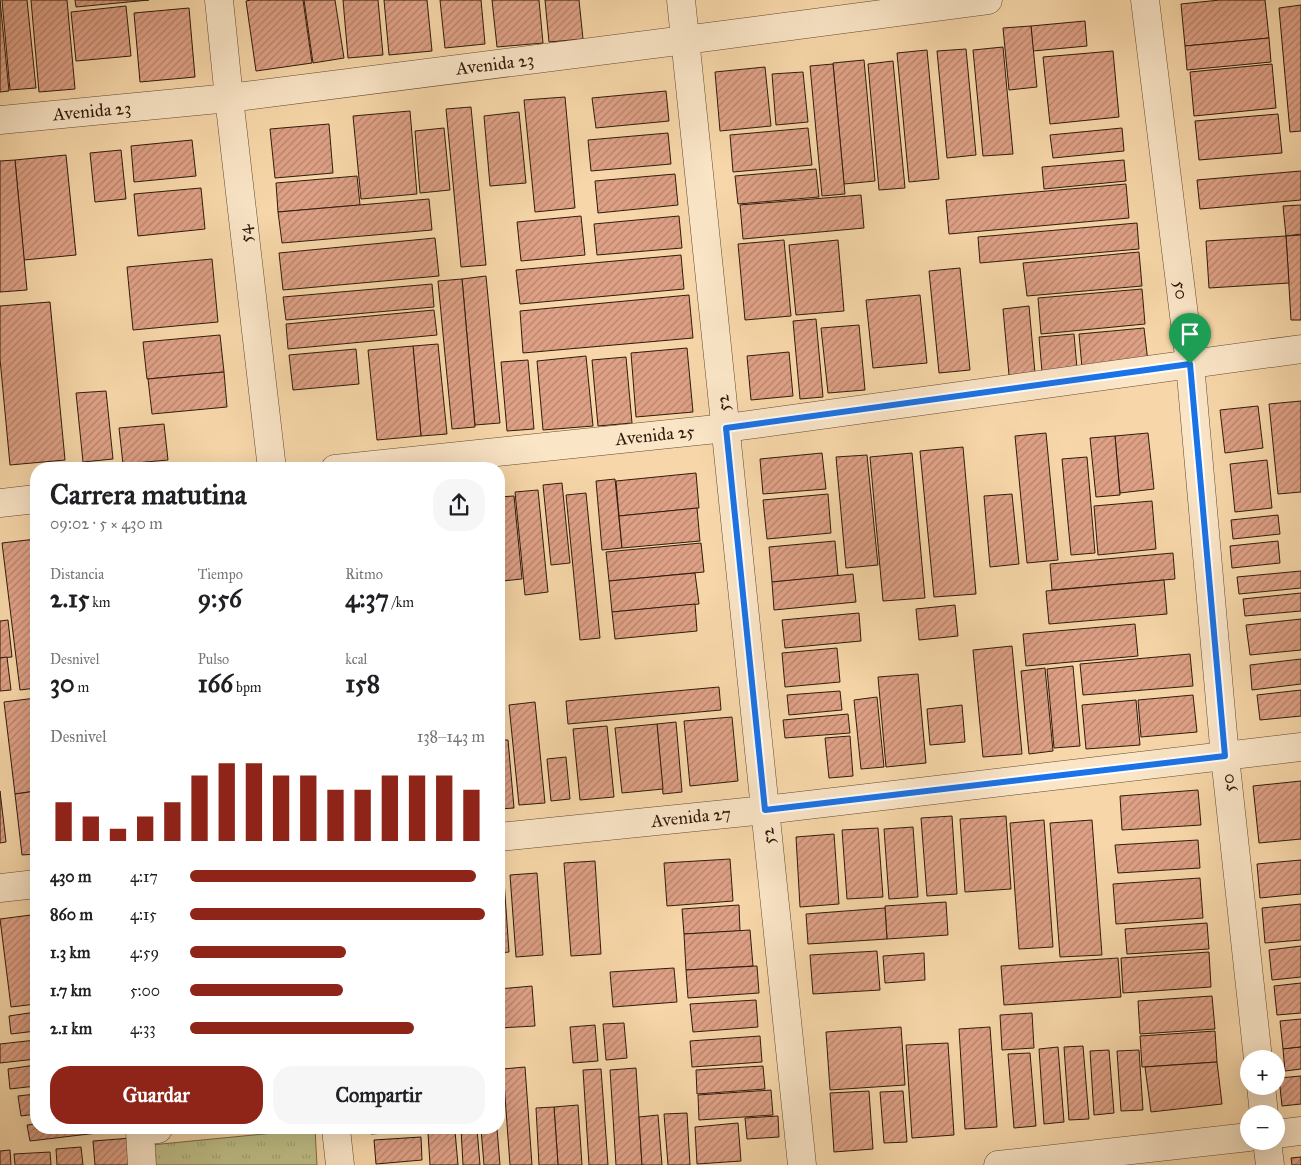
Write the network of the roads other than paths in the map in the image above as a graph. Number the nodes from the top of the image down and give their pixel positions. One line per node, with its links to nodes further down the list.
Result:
1 (218, 0): 6 (street, 54)
2 (681, 0): 5 (street, 52)
3 (988, 0): 5 (street, Avenida 23)
4 (1145, 0): 9 (street, 50)
5 (685, 40): 6 (street, Avenida 23); 10 (street, 52)
6 (229, 98): 7 (street, Avenida 23); 11 (street, 54)
7 (0, 120)
8 (1301, 349): 9 (street, Avenida 25)
9 (1190, 364): 10 (street, Avenida 25); 16 (street, 50)
10 (726, 428): 12 (street, Avenida 25); 17 (street, 52)
11 (271, 462)
12 (402, 462)
13 (30, 500): 14 (street)
14 (0, 503)
15 (1301, 747): 16 (street, Avenida 27)
16 (1225, 756): 17 (street, Avenida 27); 21 (street, 50)
17 (765, 810): 18 (street, Avenida 27); 30 (street, 52)
18 (505, 836)
19 (30, 885): 20 (street)
20 (0, 888)
21 (1257, 1050)
22 (1301, 1131): 23 (street)
23 (1285, 1133)
24 (140, 1134): 28 (street)
25 (337, 1134): 29 (street)
26 (1240, 1138): 31 (street)
27 (1268, 1150): 32 (street)
28 (142, 1165)
29 (340, 1165)
30 (802, 1165)
31 (998, 1165)
32 (1270, 1165)

